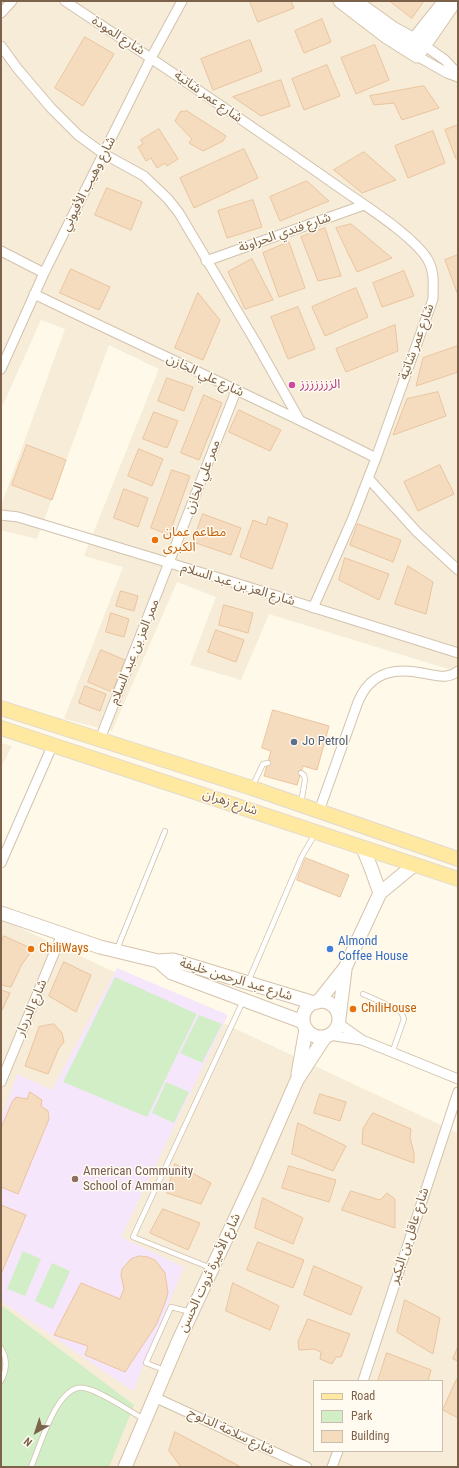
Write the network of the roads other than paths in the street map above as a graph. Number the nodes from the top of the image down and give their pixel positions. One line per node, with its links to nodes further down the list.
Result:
1 (12, 1): 8 (street)
2 (65, 1): 11 (street, شارع المودة)
3 (182, 1): 11 (street, شارع وهيب الأفيوني)
4 (340, 1): 10 (street)
5 (355, 1): 10 (street)
6 (445, 1): 10 (street)
7 (455, 1): 10 (street)
8 (1, 13)
9 (1, 46): 14 (street)
10 (415, 47): 12 (street); 13 (street)
11 (151, 58): 14 (street, شارع وهيب الأفيوني); 15 (street, شارع عمر شاتية)
12 (458, 74)
13 (458, 77)
14 (104, 154): 17 (street); 18 (street, شارع وهيب الأفيوني)
15 (364, 205): 17 (street, شارع فندي الحراونة); 23 (street, شارع عمر شاتية)
16 (1, 251): 18 (street)
17 (206, 261): 22 (street)
18 (44, 273): 19 (street, شارع وهيب الأفيوني)
19 (34, 294): 20 (street, شارع وهيب الأفيوني); 21 (street, شارع علي الخازن)
20 (1, 370)
21 (236, 391): 22 (street, شارع علي الخازن); 28 (street, ممر علي الخازن)
22 (299, 419): 23 (street, شارع علي الخازن)
23 (376, 458): 24 (street, شارع عمر شاتية)
24 (368, 478): 29 (street); 30 (street, شارع عمر شاتية)
25 (1, 508): 27 (street, شارع العز بن عبد السلام)
26 (1, 515): 27 (street, شارع العز بن عبد السلام)
27 (18, 517): 28 (street, شارع العز بن عبد السلام)
28 (170, 564): 30 (street, شارع العز بن عبد السلام); 35 (street, ممر العز بن عبد السلام)
29 (458, 570)
30 (313, 608): 31 (street, شارع العز بن عبد السلام)
31 (458, 653)
32 (458, 671): 41 (street)
33 (1, 708): 35 (main road, شارع زهران)
34 (1, 728): 36 (main road, شارع زهران)
35 (100, 739): 39 (main road, شارع زهران)
36 (53, 744): 43 (main road, شارع زهران); 46 (street)
37 (268, 763): 39 (lane)
38 (301, 773): 40 (lane)
39 (252, 788): 40 (main road, شارع زهران)
40 (301, 805): 41 (main road, شارع زهران)
41 (319, 811): 45 (main road, شارع زهران)
42 (165, 831): 52 (lane)
43 (316, 832): 44 (main road, شارع زهران); 55 (lane)
44 (363, 848): 47 (main road, شارع زهران); 49 (street)
45 (458, 858)
46 (1, 863)
47 (414, 865): 48 (main road, شارع زهران); 49 (street)
48 (458, 880)
49 (380, 893): 54 (street)
50 (1, 913): 51 (street, شارع عبد الرحمن خليفة)
51 (62, 934): 52 (street, شارع عبد الرحمن خليفة); 66 (street, شارع الدردار)
52 (116, 951): 53 (street, شارع عبد الرحمن خليفة)
53 (158, 962): 55 (street, شارع عبد الرحمن خليفة); 57 (street, شارع عبد الرحمن خليفة)
54 (346, 968): 58 (street); 59 (street)
55 (247, 984): 58 (street, شارع عبد الرحمن خليفة)
56 (363, 994): 63 (lane)
57 (244, 999): 60 (street, شارع عبد الرحمن خليفة); 68 (lane)
58 (316, 1002): 59 (street); 60 (street)
59 (338, 1021): 61 (street); 62 (street)
60 (304, 1025): 61 (street); 65 (street, شارع الأميرة ثروت الحسن)
61 (327, 1036): 62 (street); 65 (street, شارع الأميرة ثروت الحسن)
62 (362, 1040): 63 (street)
63 (392, 1053): 64 (street)
64 (458, 1079)
65 (298, 1080): 68 (street, شارع الأميرة ثروت الحسن)
66 (1, 1082)
67 (458, 1092): 72 (street, شارع عاقل بن البكير)
68 (212, 1269): 69 (street, شارع الأميرة ثروت الحسن)
69 (193, 1312): 71 (street, شارع الأميرة ثروت الحسن); 71 (lane)
70 (1, 1348): 73 (lane)
71 (166, 1370): 74 (street, شارع الأميرة ثروت الحسن)
72 (363, 1380)
73 (1, 1381)
74 (154, 1397): 75 (street, شارع الأميرة ثروت الحسن); 79 (street, شارع سلامة الدلوح)
75 (145, 1419): 77 (lane); 78 (street, شارع الأميرة ثروت الحسن)
76 (338, 1452): 80 (street)
77 (31, 1467)
78 (125, 1467)
79 (307, 1467)
80 (332, 1467)

